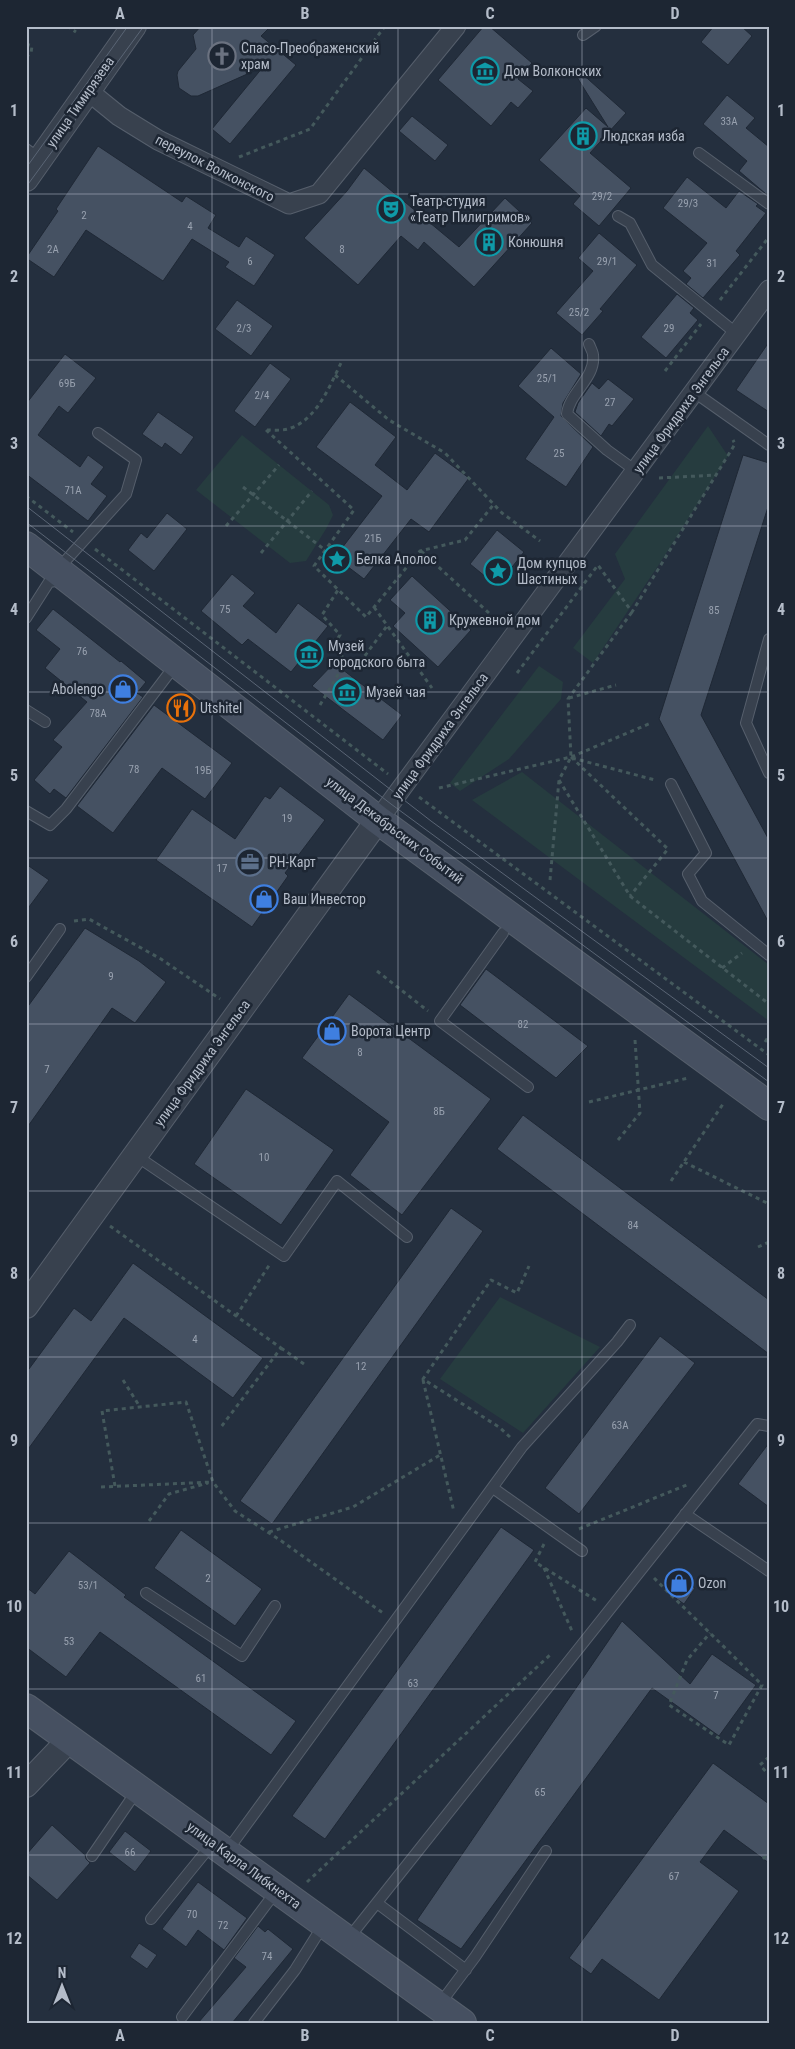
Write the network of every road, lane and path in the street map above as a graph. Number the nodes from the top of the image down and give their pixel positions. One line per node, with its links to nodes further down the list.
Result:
1 (67, 26): 6 (path)
2 (134, 26): 10 (street, улица Тимирязева)
3 (386, 26): 13 (path)
4 (456, 26): 10 (street, переулок Волконского)
5 (596, 26): 7 (lane)
6 (76, 32)
7 (583, 35)
8 (26, 44): 9 (path)
9 (26, 57)
10 (87, 90): 12 (street, улица Тимирязева)
11 (699, 152): 15 (lane)
12 (33, 154): 14 (street, улица Тимирязева)
13 (234, 158)
14 (26, 179)
15 (769, 204)
16 (618, 216): 18 (lane)
17 (769, 291): 18 (street, улица Фридриха Энгельса)
18 (737, 334): 22 (street, улица Фридриха Энгельса)
19 (589, 344): 27 (lane)
20 (342, 361): 21 (path)
21 (335, 375): 33 (path); 38 (path)
22 (694, 392): 25 (lane); 27 (street, улица Фридриха Энгельса)
23 (98, 433): 41 (lane)
24 (730, 436): 28 (path)
25 (769, 445)
26 (279, 465): 32 (path)
27 (636, 471): 65 (street, улица Фридриха Энгельса)
28 (717, 475): 29 (path); 45 (path)
29 (659, 478)
30 (243, 486): 32 (path)
31 (312, 491): 34 (path)
32 (253, 495): 34 (path); 35 (path)
33 (494, 504): 36 (path); 39 (path)
34 (288, 522): 38 (path); 40 (path)
35 (226, 526)
36 (540, 541)
37 (26, 546): 41 (main road, улица Декабрьских Событий)
38 (325, 550): 42 (path)
39 (420, 551): 43 (path); 44 (path)
40 (261, 553)
41 (63, 574): 46 (lane); 50 (main road, улица Декабрьских Событий)
42 (338, 590): 43 (path); 49 (path)
43 (374, 607): 47 (path)
44 (489, 612)
45 (632, 612): 51 (path); 54 (path)
46 (26, 618)
47 (387, 626): 49 (path); 53 (path)
48 (769, 639): 60 (lane)
49 (346, 661): 55 (path)
50 (176, 664): 64 (lane); 65 (main road, улица Декабрьских Событий)
51 (517, 674)
52 (616, 685): 54 (path)
53 (432, 688)
54 (568, 699): 59 (path)
55 (320, 705)
56 (26, 710): 57 (lane)
57 (45, 722)
58 (651, 723): 59 (path)
59 (571, 757): 61 (path); 62 (path); 63 (path); 67 (path)
60 (769, 773)
61 (559, 780): 66 (path); 67 (path)
62 (671, 784): 70 (lane)
63 (439, 788)
64 (26, 811)
65 (378, 820): 76 (street, улица Фридриха Энгельса); 86 (main road, улица Декабрьских Событий)
66 (550, 880)
67 (630, 896): 72 (path)
68 (60, 929): 74 (lane); 76 (path)
69 (504, 933): 77 (lane)
70 (755, 944): 71 (lane); 72 (path)
71 (769, 955)
72 (722, 968): 75 (path)
73 (378, 971): 77 (path)
74 (26, 977)
75 (769, 1004)
76 (239, 1012): 88 (street, улица Фридриха Энгельса)
77 (440, 1021): 82 (lane)
78 (769, 1036): 80 (path)
79 (635, 1040): 83 (path)
80 (765, 1042)
81 (689, 1078): 83 (path)
82 (528, 1087)
83 (638, 1090): 84 (path); 87 (path)
84 (589, 1102)
85 (723, 1104): 89 (path)
86 (769, 1106)
87 (618, 1140)
88 (135, 1155): 96 (lane); 98 (street, улица Фридриха Энгельса)
89 (684, 1162): 90 (path); 91 (path)
90 (671, 1181)
91 (769, 1204)
92 (109, 1226): 99 (path)
93 (407, 1237): 96 (lane)
94 (769, 1242): 95 (path)
95 (758, 1247)
96 (278, 1252): 99 (path)
97 (529, 1266): 103 (path)
98 (26, 1306)
99 (236, 1316): 101 (path)
100 (630, 1325): 108 (lane)
101 (281, 1348): 102 (path); 107 (path)
102 (304, 1364)
103 (422, 1379): 108 (path); 109 (path)
104 (124, 1380): 105 (path)
105 (140, 1407): 111 (path); 112 (path)
106 (769, 1426): 110 (lane)
107 (221, 1427)
108 (522, 1447): 114 (lane)
109 (440, 1455): 116 (path); 119 (path)
110 (719, 1471): 115 (lane); 120 (path)
111 (213, 1482): 112 (path); 117 (path); 119 (path)
112 (115, 1486): 113 (path)
113 (101, 1487)
114 (493, 1488): 118 (lane); 138 (lane)
115 (685, 1514): 123 (lane); 124 (lane)
116 (454, 1515)
117 (149, 1521)
118 (552, 1530): 120 (lane); 122 (path)
119 (269, 1532): 128 (path)
120 (561, 1536): 121 (lane)
121 (582, 1551)
122 (544, 1567): 126 (path); 129 (path)
123 (643, 1568): 130 (path); 145 (lane)
124 (769, 1571)
125 (146, 1593): 127 (lane)
126 (604, 1605)
127 (275, 1606)
128 (386, 1614)
129 (580, 1628)
130 (710, 1633): 130 (path)
131 (552, 1654): 143 (path)
132 (26, 1708): 133 (main road, улица Карла Либкнехта)
133 (70, 1739): 136 (street); 137 (main road, улица Карла Либкнехта)
134 (769, 1757): 135 (path)
135 (769, 1775)
136 (26, 1785)
137 (138, 1788): 138 (main road, улица Карла Либкнехта); 141 (lane)
138 (220, 1848): 144 (main road, улица Карла Либкнехта); 146 (lane)
139 (546, 1851): 149 (lane)
140 (769, 1852): 142 (path)
141 (92, 1856)
142 (763, 1859)
143 (307, 1883)
144 (277, 1889): 147 (main road, улица Карла Либкнехта); 151 (lane)
145 (376, 1903): 148 (lane); 149 (lane)
146 (151, 1919)
147 (324, 1923): 148 (main road, улица Карла Либкнехта); 152 (lane)
148 (348, 1940): 150 (main road, улица Карла Либкнехта)
149 (466, 1970): 150 (lane)
150 (439, 2006): 153 (main road, улица Карла Либкнехта)
151 (182, 2016)
152 (254, 2023)
153 (462, 2023)

